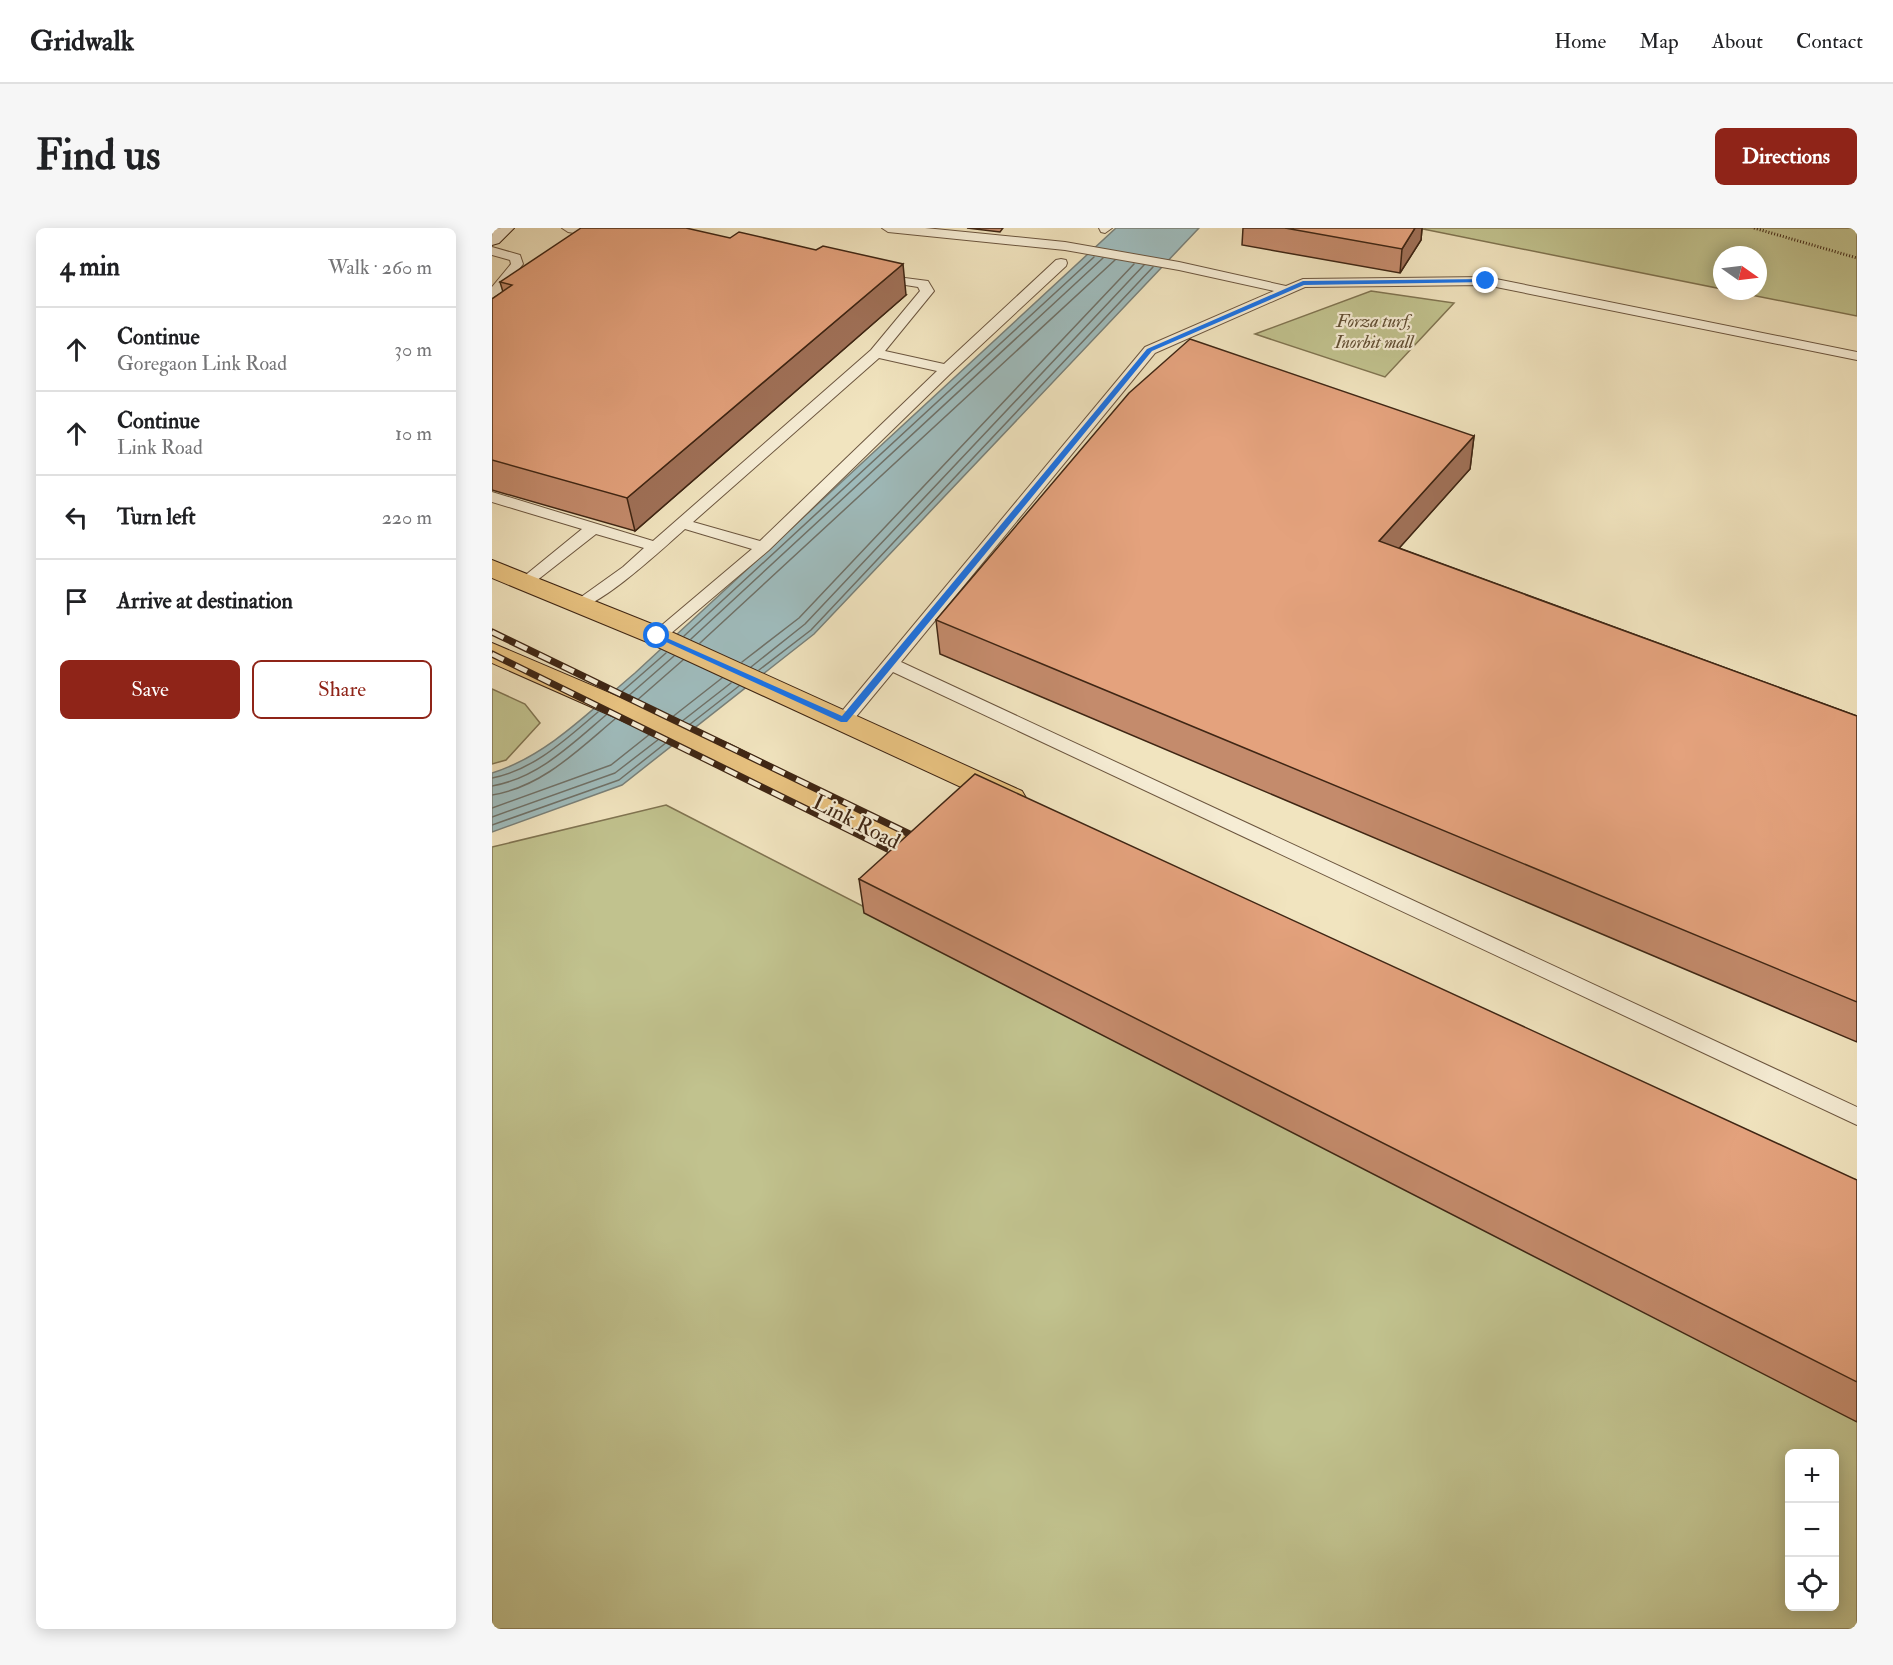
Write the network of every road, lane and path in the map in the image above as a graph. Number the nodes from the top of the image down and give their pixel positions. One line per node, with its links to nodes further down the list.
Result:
1 (504, 228): 9 (street)
2 (568, 228): 8 (lane)
3 (888, 228): 10 (lane)
4 (1058, 228): 10 (lane)
5 (1754, 228): 12 (path)
6 (1853, 228): 7 (path)
7 (1857, 229)
8 (616, 236)
9 (492, 239)
10 (1046, 244): 15 (lane)
11 (492, 251): 16 (lane)
12 (1857, 258)
13 (1061, 263): 19 (lane)
14 (864, 274): 17 (lane)
15 (1287, 290): 18 (lane); 30 (lane)
16 (492, 296)
17 (876, 353): 19 (lane); 21 (lane)
18 (1857, 356)
19 (947, 369): 24 (lane)
20 (492, 497): 22 (lane)
21 (682, 524): 23 (lane); 24 (lane)
22 (594, 528): 23 (lane); 26 (lane)
23 (656, 547): 27 (lane)
24 (763, 547): 28 (lane)
25 (492, 568): 26 (main road)
26 (525, 582): 27 (main road)
27 (580, 605): 28 (main road)
28 (661, 638): 31 (main road)
29 (492, 652): 33 (main road, Link Road)
30 (891, 664): 31 (lane); 34 (lane)
31 (844, 720): 32 (main road)
32 (1038, 811)
33 (973, 879)
34 (1857, 1117)

